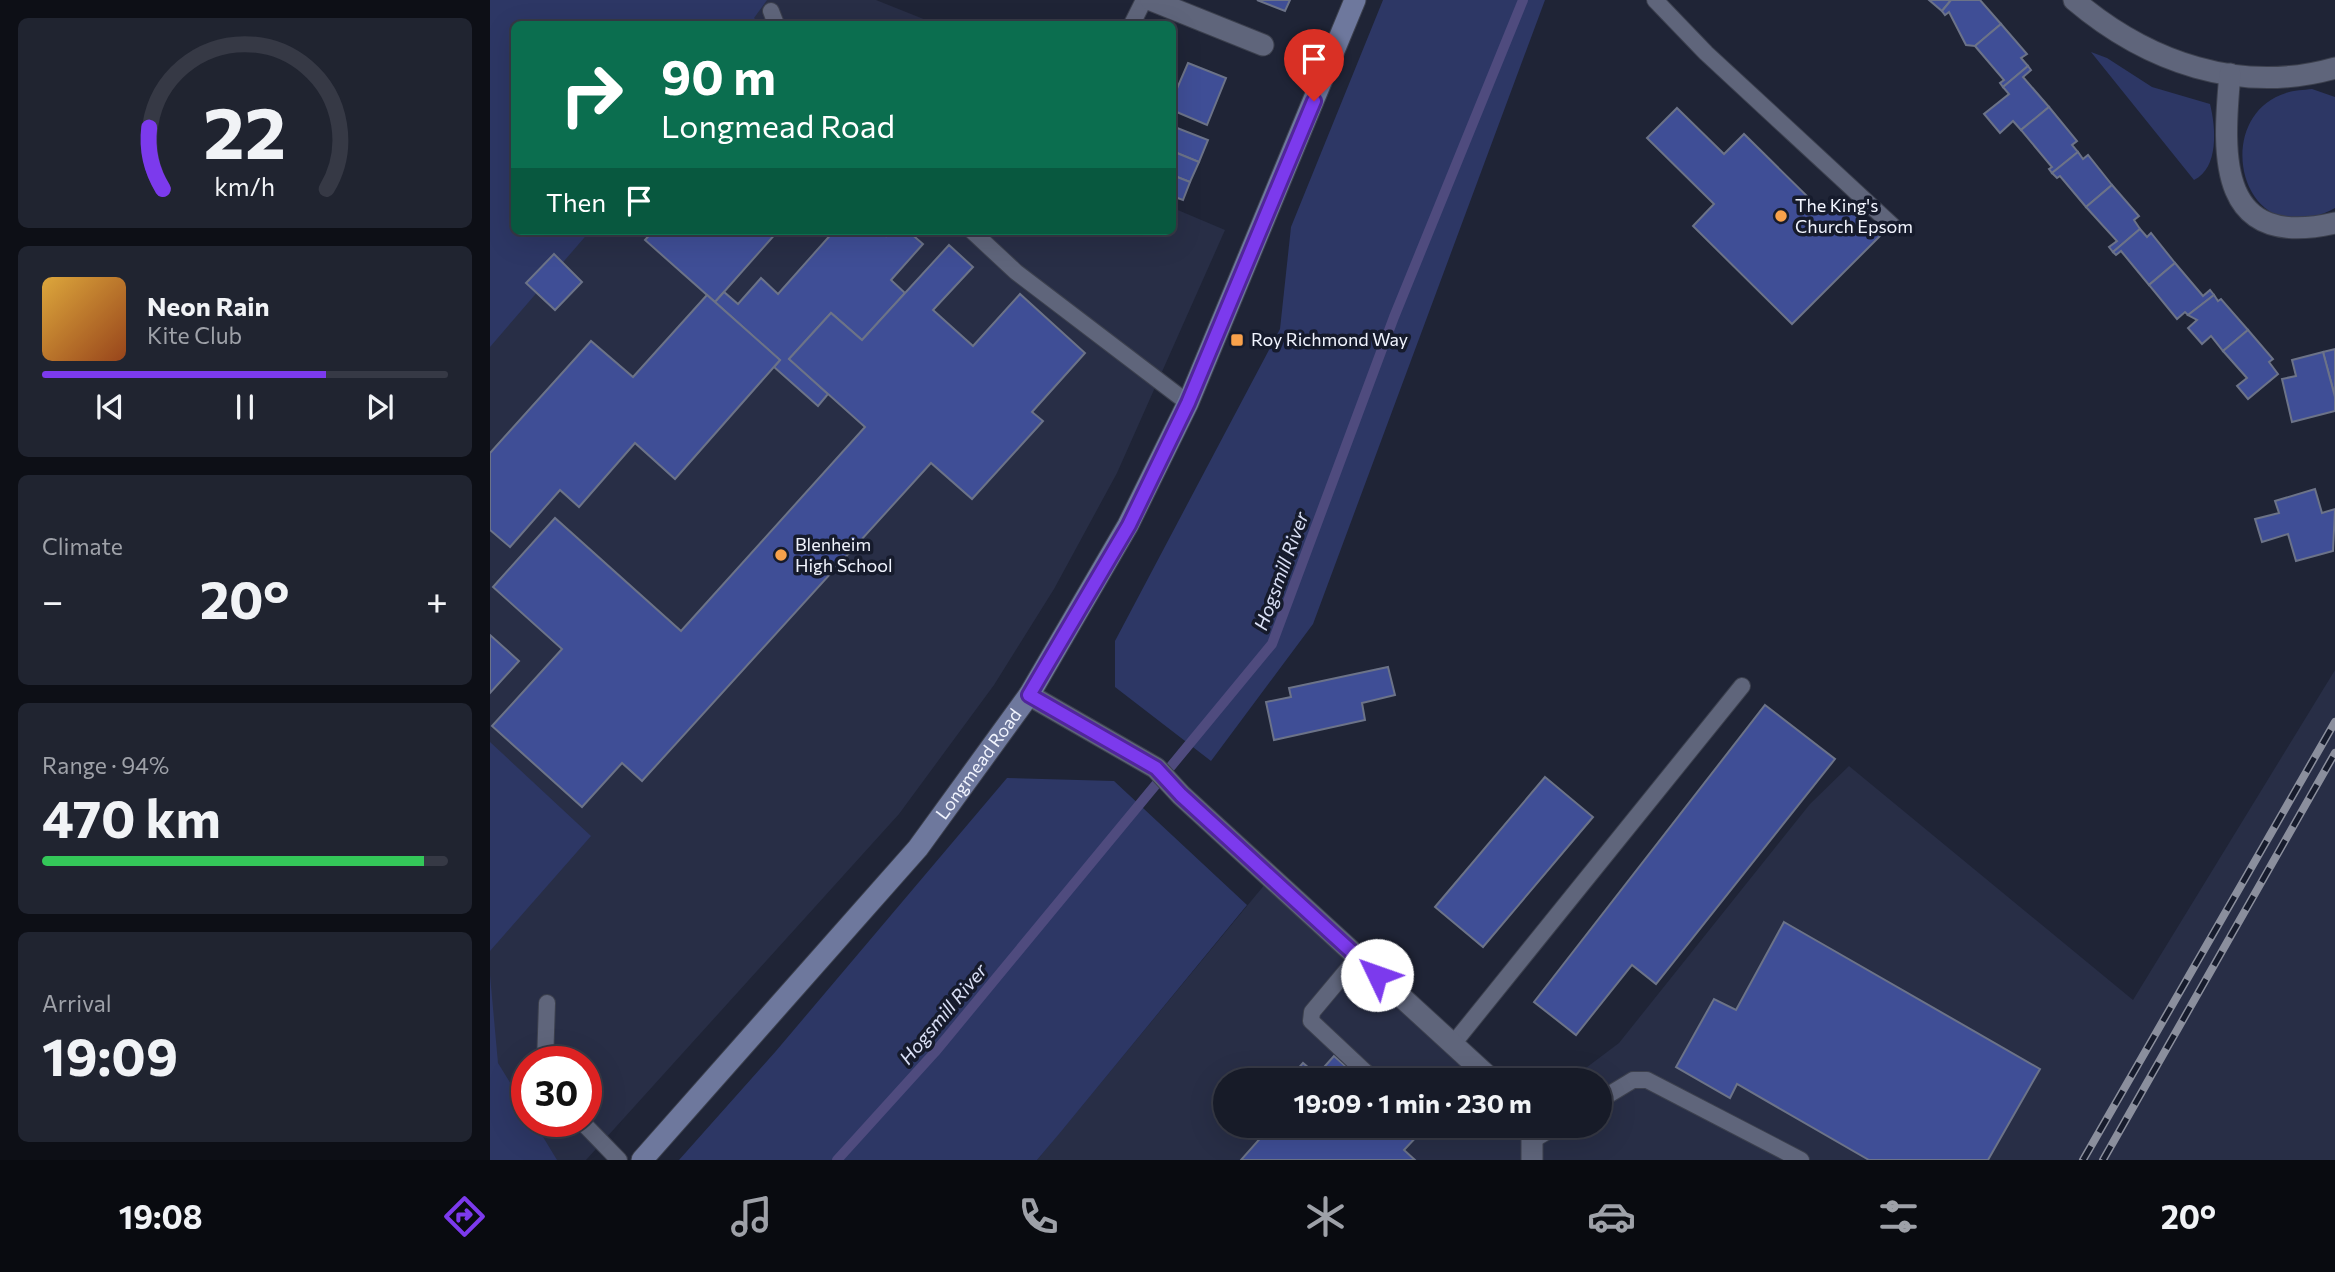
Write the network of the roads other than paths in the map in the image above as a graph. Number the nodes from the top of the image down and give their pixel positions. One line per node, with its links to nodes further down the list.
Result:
1 (1144, 0): 6 (lane)
2 (1151, 0): 7 (street)
3 (1355, 0): 13 (street, Longmead Road)
4 (1655, 0): 11 (lane)
5 (2074, 0): 9 (street)
6 (1134, 21)
7 (1263, 45)
8 (2335, 68): 9 (street)
9 (2230, 74): 10 (street)
10 (2335, 223)
11 (1894, 227)
12 (976, 235): 13 (lane)
13 (1188, 403): 15 (street, Longmead Road)
14 (1742, 686): 18 (lane)
15 (1029, 695): 16 (street); 25 (street, Longmead Road)
16 (1358, 957): 18 (street); 20 (lane)
17 (547, 1003): 19 (lane)
18 (1453, 1044): 21 (street)
19 (546, 1046)
20 (1361, 1068)
21 (1479, 1068)
22 (1612, 1093): 26 (lane)
23 (597, 1137): 24 (lane)
24 (619, 1160)
25 (642, 1160)
26 (1801, 1160)

